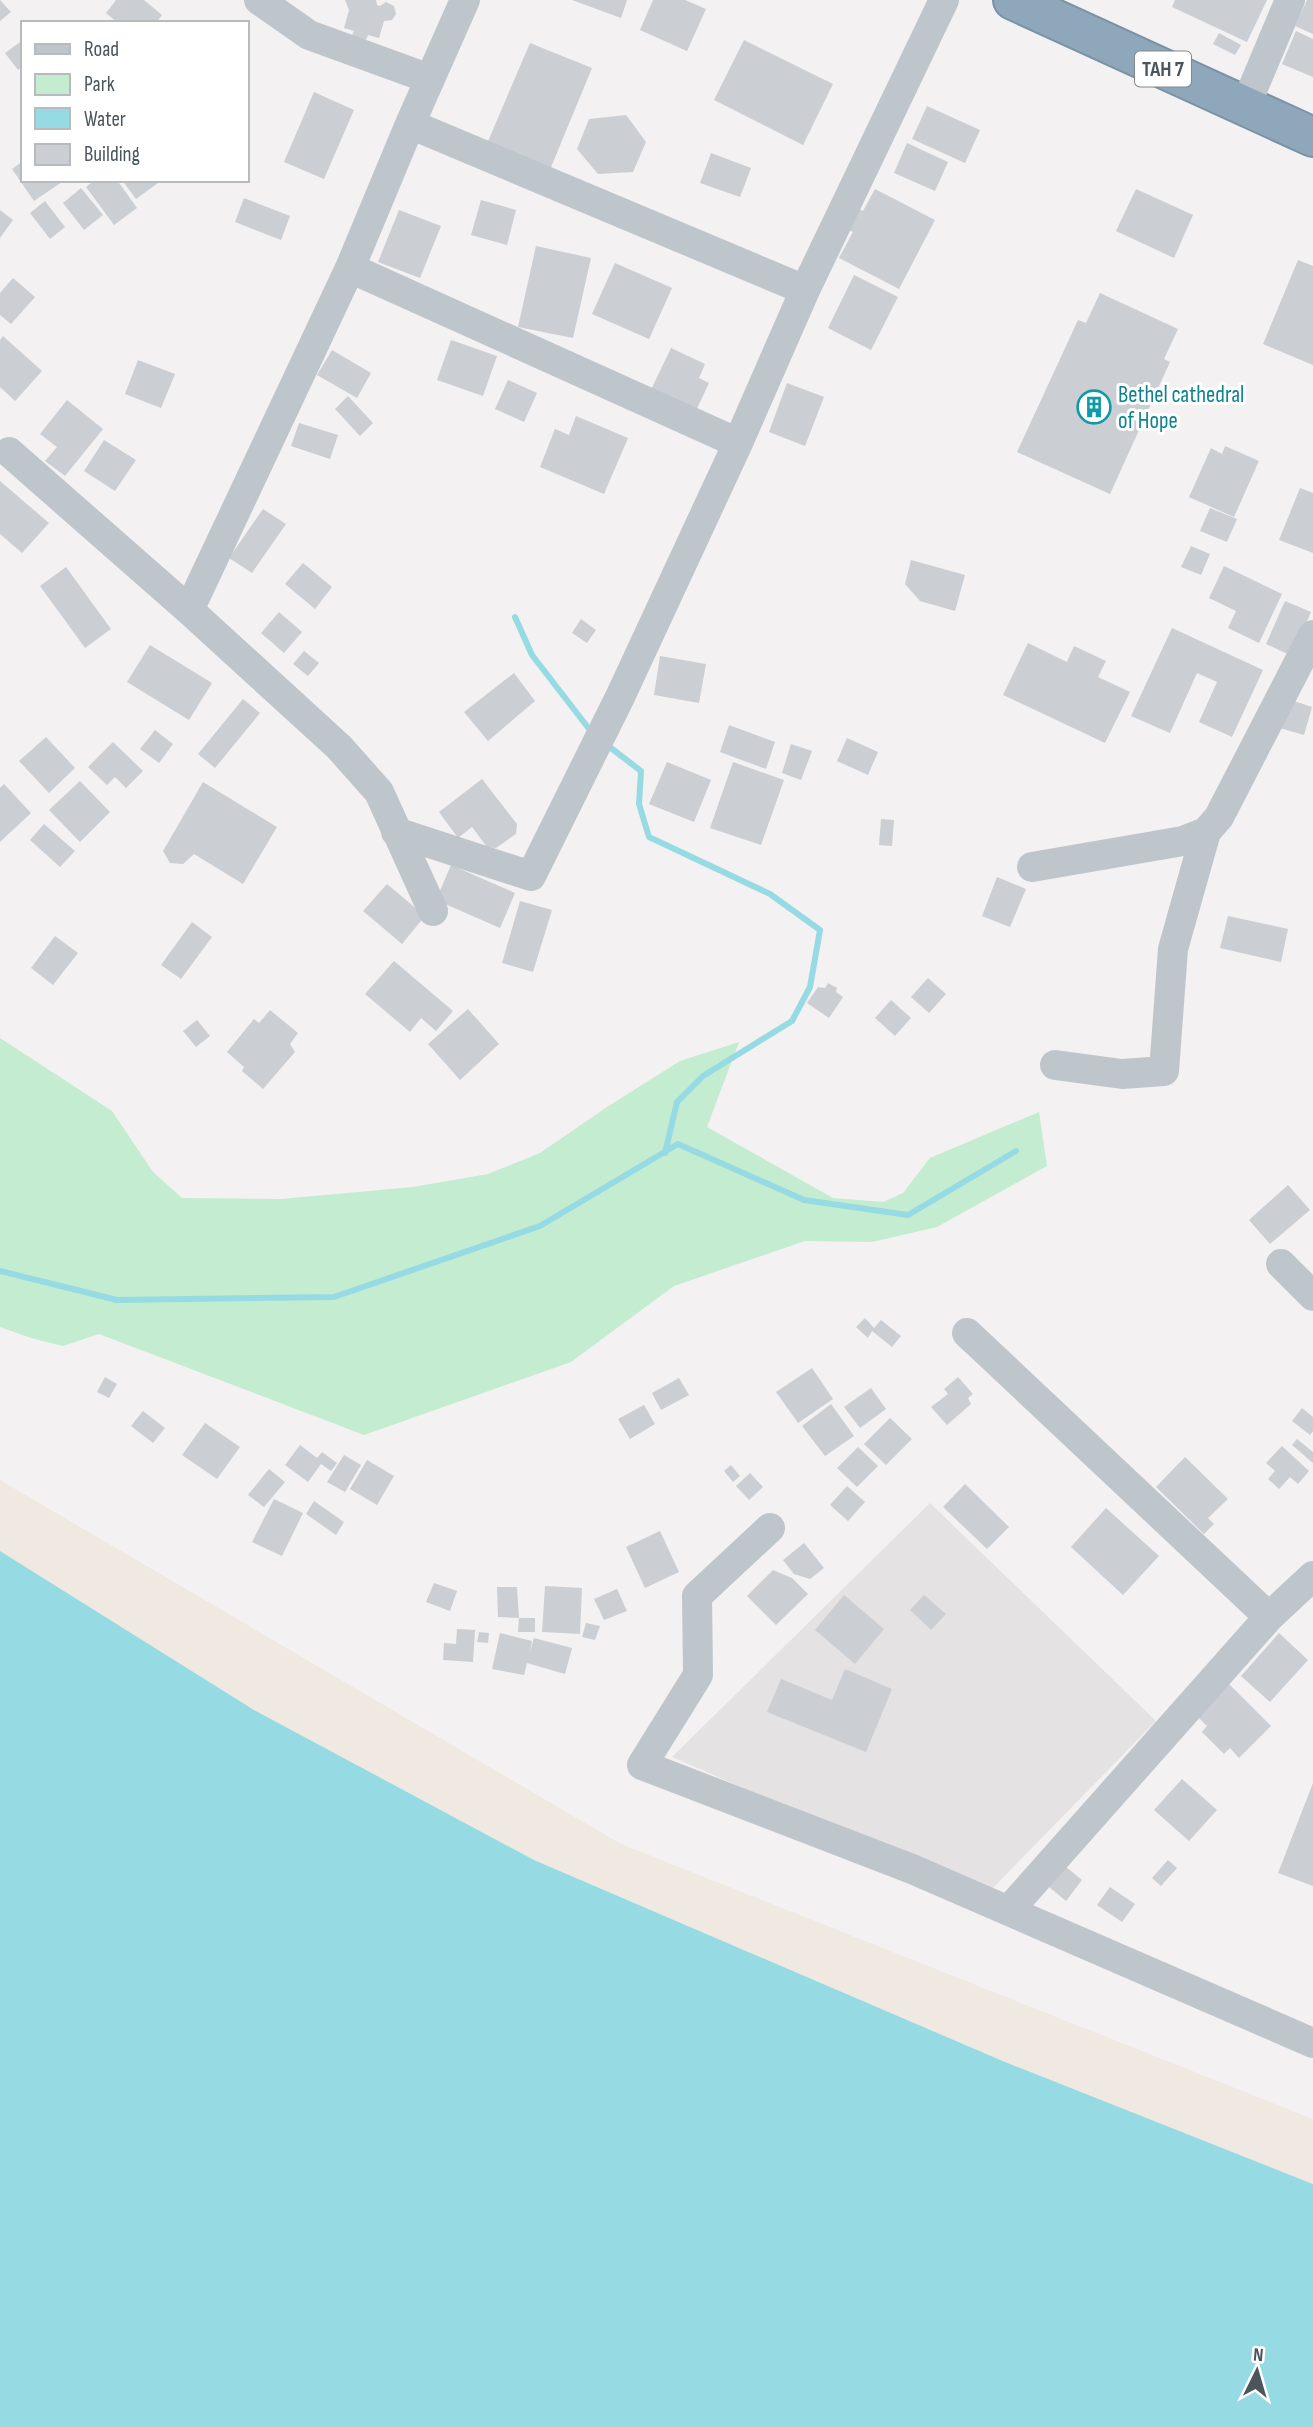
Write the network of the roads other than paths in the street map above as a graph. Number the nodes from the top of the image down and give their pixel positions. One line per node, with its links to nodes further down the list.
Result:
1 (259, 0): 6 (street)
2 (465, 0): 6 (street)
3 (944, 0): 11 (street)
4 (1013, 0): 7 (highway, TAH 7)
5 (1290, 0): 7 (street)
6 (430, 79): 8 (street)
7 (1245, 107): 9 (highway, TAH 7)
8 (410, 124): 10 (street); 11 (street)
9 (1313, 137)
10 (350, 268): 12 (street); 14 (street)
11 (805, 290): 12 (street)
12 (738, 443): 16 (street)
13 (9, 452): 14 (street)
14 (189, 610): 16 (street)
15 (1313, 635): 17 (street)
16 (397, 832): 19 (street)
17 (1206, 832): 18 (street); 20 (street)
18 (1032, 867)
19 (433, 911)
20 (1055, 1065)
21 (1281, 1264): 22 (street)
22 (1313, 1296)
23 (967, 1333): 26 (street)
24 (770, 1528): 27 (street)
25 (1313, 1576): 26 (street)
26 (1269, 1617): 27 (street)
27 (1009, 1910): 28 (street)
28 (1313, 2043)

